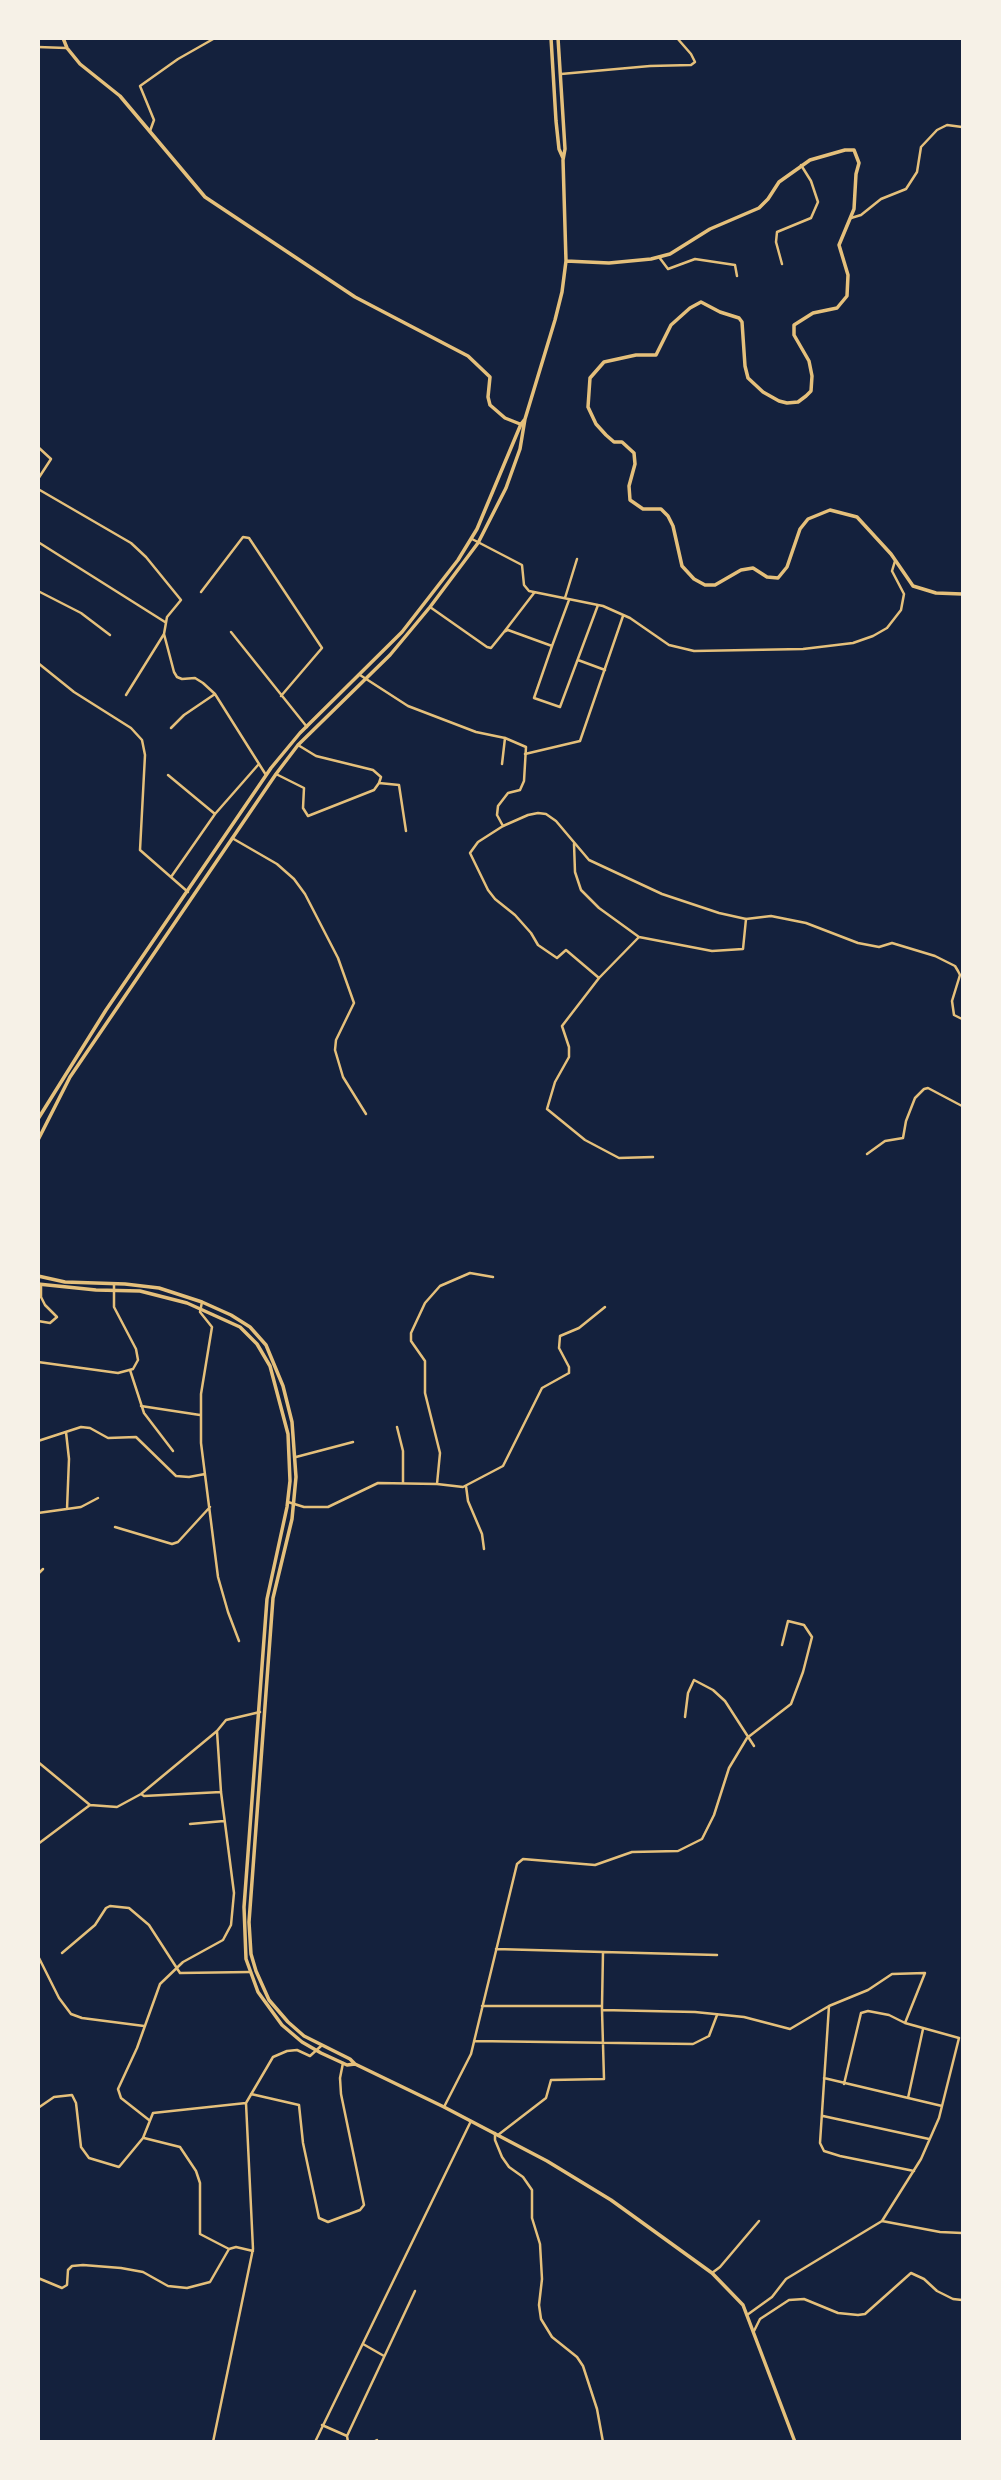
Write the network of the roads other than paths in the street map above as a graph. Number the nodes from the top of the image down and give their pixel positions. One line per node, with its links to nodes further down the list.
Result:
1 (63, 38): 7 (main road)
2 (215, 38): 10 (street)
3 (551, 38): 11 (main road)
4 (558, 38): 8 (main road)
5 (677, 38): 8 (street)
6 (38, 47): 7 (street)
7 (67, 48): 10 (main road)
8 (560, 74): 11 (main road)
9 (962, 127): 13 (street)
10 (150, 131): 18 (main road)
11 (564, 160): 15 (main road)
12 (802, 165): 13 (main road); 14 (main road); 16 (street)
13 (851, 218): 26 (main road)
14 (659, 257): 15 (main road); 17 (street)
15 (566, 261): 18 (main road)
16 (782, 264)
17 (737, 276)
18 (523, 425): 22 (main road); 24 (main road)
19 (38, 447): 20 (street)
20 (38, 479)
21 (38, 489): 35 (street)
22 (472, 539): 24 (street); 44 (main road)
23 (38, 541): 35 (street)
24 (478, 543): 29 (street); 33 (main road)
25 (577, 559): 31 (street)
26 (895, 561): 30 (main road); 34 (street)
27 (38, 591): 39 (street)
28 (201, 592): 48 (street)
29 (534, 593): 31 (street); 37 (street)
30 (962, 594)
31 (567, 598): 32 (street); 40 (street)
32 (598, 605): 34 (street); 41 (street)
33 (430, 607): 37 (street); 45 (main road)
34 (624, 615): 43 (street)
35 (166, 622): 38 (street)
36 (231, 632): 48 (street)
37 (504, 632): 40 (street)
38 (164, 634): 46 (street); 47 (street)
39 (110, 635)
40 (552, 646): 41 (street)
41 (579, 660): 43 (street)
42 (38, 663): 67 (street)
43 (605, 670): 53 (street)
44 (360, 675): 45 (street); 49 (main road)
45 (365, 680): 51 (street); 52 (main road)
46 (215, 694): 50 (street); 55 (street)
47 (126, 695)
48 (281, 696): 49 (street)
49 (307, 727): 58 (main road)
50 (171, 728)
51 (505, 738): 53 (street); 54 (street)
52 (298, 745): 56 (main road); 59 (street)
53 (526, 754): 63 (street)
54 (502, 764)
55 (258, 765): 58 (street); 62 (street)
56 (276, 774): 59 (street); 61 (main road)
57 (168, 775): 62 (street)
58 (266, 775): 60 (main road)
59 (379, 783): 64 (street)
60 (256, 791): 61 (main road); 68 (main road)
61 (261, 795): 65 (main road)
62 (215, 814): 67 (street)
63 (503, 826): 66 (street); 74 (street)
64 (406, 831)
65 (232, 838): 68 (main road); 77 (street)
66 (574, 844): 70 (street); 71 (street)
67 (171, 878): 69 (street)
68 (200, 879): 69 (main road); 73 (main road)
69 (188, 892): 72 (main road)
70 (746, 919): 71 (street); 75 (street)
71 (639, 937): 74 (street)
72 (149, 947): 73 (main road); 78 (main road)
73 (155, 951): 79 (main road)
74 (599, 978): 81 (street)
75 (962, 1019)
76 (962, 1106): 80 (street)
77 (366, 1114)
78 (38, 1119)
79 (39, 1143)
80 (867, 1154)
81 (653, 1157)
82 (38, 1276): 85 (main road)
83 (493, 1277): 103 (street)
84 (40, 1284): 86 (main road); 90 (street)
85 (114, 1284): 86 (street); 87 (main road)
86 (114, 1290): 89 (main road); 92 (street)
87 (202, 1302): 89 (street); 100 (main road)
88 (605, 1307): 104 (street)
89 (200, 1308): 94 (street); 106 (main road)
90 (38, 1321)
91 (38, 1362): 92 (street)
92 (130, 1370): 93 (street)
93 (141, 1406): 94 (street); 99 (street)
94 (201, 1416): 101 (street)
95 (397, 1427): 102 (street)
96 (66, 1432): 97 (street); 101 (street); 109 (street)
97 (38, 1441)
98 (353, 1442): 100 (street)
99 (173, 1451)
100 (296, 1457): 107 (main road)
101 (205, 1474): 108 (street)
102 (403, 1483): 103 (street); 107 (street)
103 (437, 1483): 104 (street)
104 (463, 1487): 112 (street)
105 (98, 1498): 109 (street)
106 (288, 1502): 107 (street); 118 (main road)
107 (295, 1505): 117 (main road)
108 (210, 1507): 111 (street); 115 (street)
109 (67, 1509): 110 (street)
110 (38, 1513)
111 (115, 1527)
112 (484, 1549)
113 (43, 1569): 114 (street)
114 (38, 1574)
115 (239, 1641)
116 (782, 1645): 121 (street)
117 (265, 1711): 118 (street); 146 (main road)
118 (259, 1713): 120 (street); 136 (main road)
119 (685, 1717): 121 (street)
120 (217, 1731): 124 (street); 125 (street)
121 (747, 1738): 122 (street); 130 (street)
122 (754, 1746)
123 (38, 1762): 126 (street)
124 (221, 1792): 125 (street); 127 (street)
125 (141, 1794): 126 (street)
126 (90, 1805): 129 (street)
127 (224, 1821): 128 (street); 135 (street)
128 (190, 1824)
129 (38, 1842)
130 (496, 1949): 131 (street); 137 (street)
131 (603, 1952): 133 (street); 139 (street)
132 (62, 1953): 135 (street)
133 (718, 1955)
134 (38, 1956): 142 (street)
135 (176, 1970): 136 (street); 142 (street)
136 (250, 1972): 147 (main road)
137 (482, 2006): 139 (street); 144 (street)
138 (829, 2006): 140 (street); 141 (street); 150 (street)
139 (602, 2008): 140 (street); 145 (street)
140 (717, 2014): 145 (street)
141 (905, 2023): 143 (street); 151 (street)
142 (144, 2026): 159 (street)
143 (923, 2028): 153 (street); 155 (street)
144 (474, 2041): 145 (street); 156 (street)
145 (603, 2043): 161 (street)
146 (321, 2046): 147 (street); 149 (main road)
147 (318, 2051): 148 (main road); 152 (street)
148 (343, 2063): 149 (main road); 152 (street)
149 (355, 2064): 156 (main road)
150 (824, 2078): 151 (street); 158 (street)
151 (844, 2084): 153 (street)
152 (251, 2094): 154 (street)
153 (908, 2098): 155 (street)
154 (246, 2103): 159 (street); 169 (street)
155 (942, 2106): 163 (street)
156 (444, 2107): 160 (main road)
157 (38, 2108): 162 (street)
158 (823, 2116): 163 (street); 164 (street)
159 (149, 2120): 162 (street)
160 (471, 2121): 161 (main road); 176 (street)
161 (497, 2134): 170 (main road); 183 (street)
162 (143, 2138): 168 (street)
163 (929, 2139): 164 (street)
164 (914, 2171): 166 (street)
165 (759, 2221): 170 (street)
166 (882, 2221): 167 (street); 174 (street)
167 (962, 2233)
168 (229, 2249): 169 (street); 171 (street)
169 (253, 2250): 180 (street)
170 (712, 2273): 174 (main road)
171 (38, 2278)
172 (415, 2291): 177 (street)
173 (962, 2300): 175 (street)
174 (747, 2315): 175 (main road)
175 (754, 2331): 184 (main road)
176 (362, 2344): 177 (street); 178 (street)
177 (384, 2357): 179 (street)
178 (322, 2425): 179 (street); 181 (street)
179 (347, 2436): 182 (street)
180 (213, 2441)
181 (315, 2441)
182 (348, 2441)
183 (603, 2441)
184 (795, 2441)

